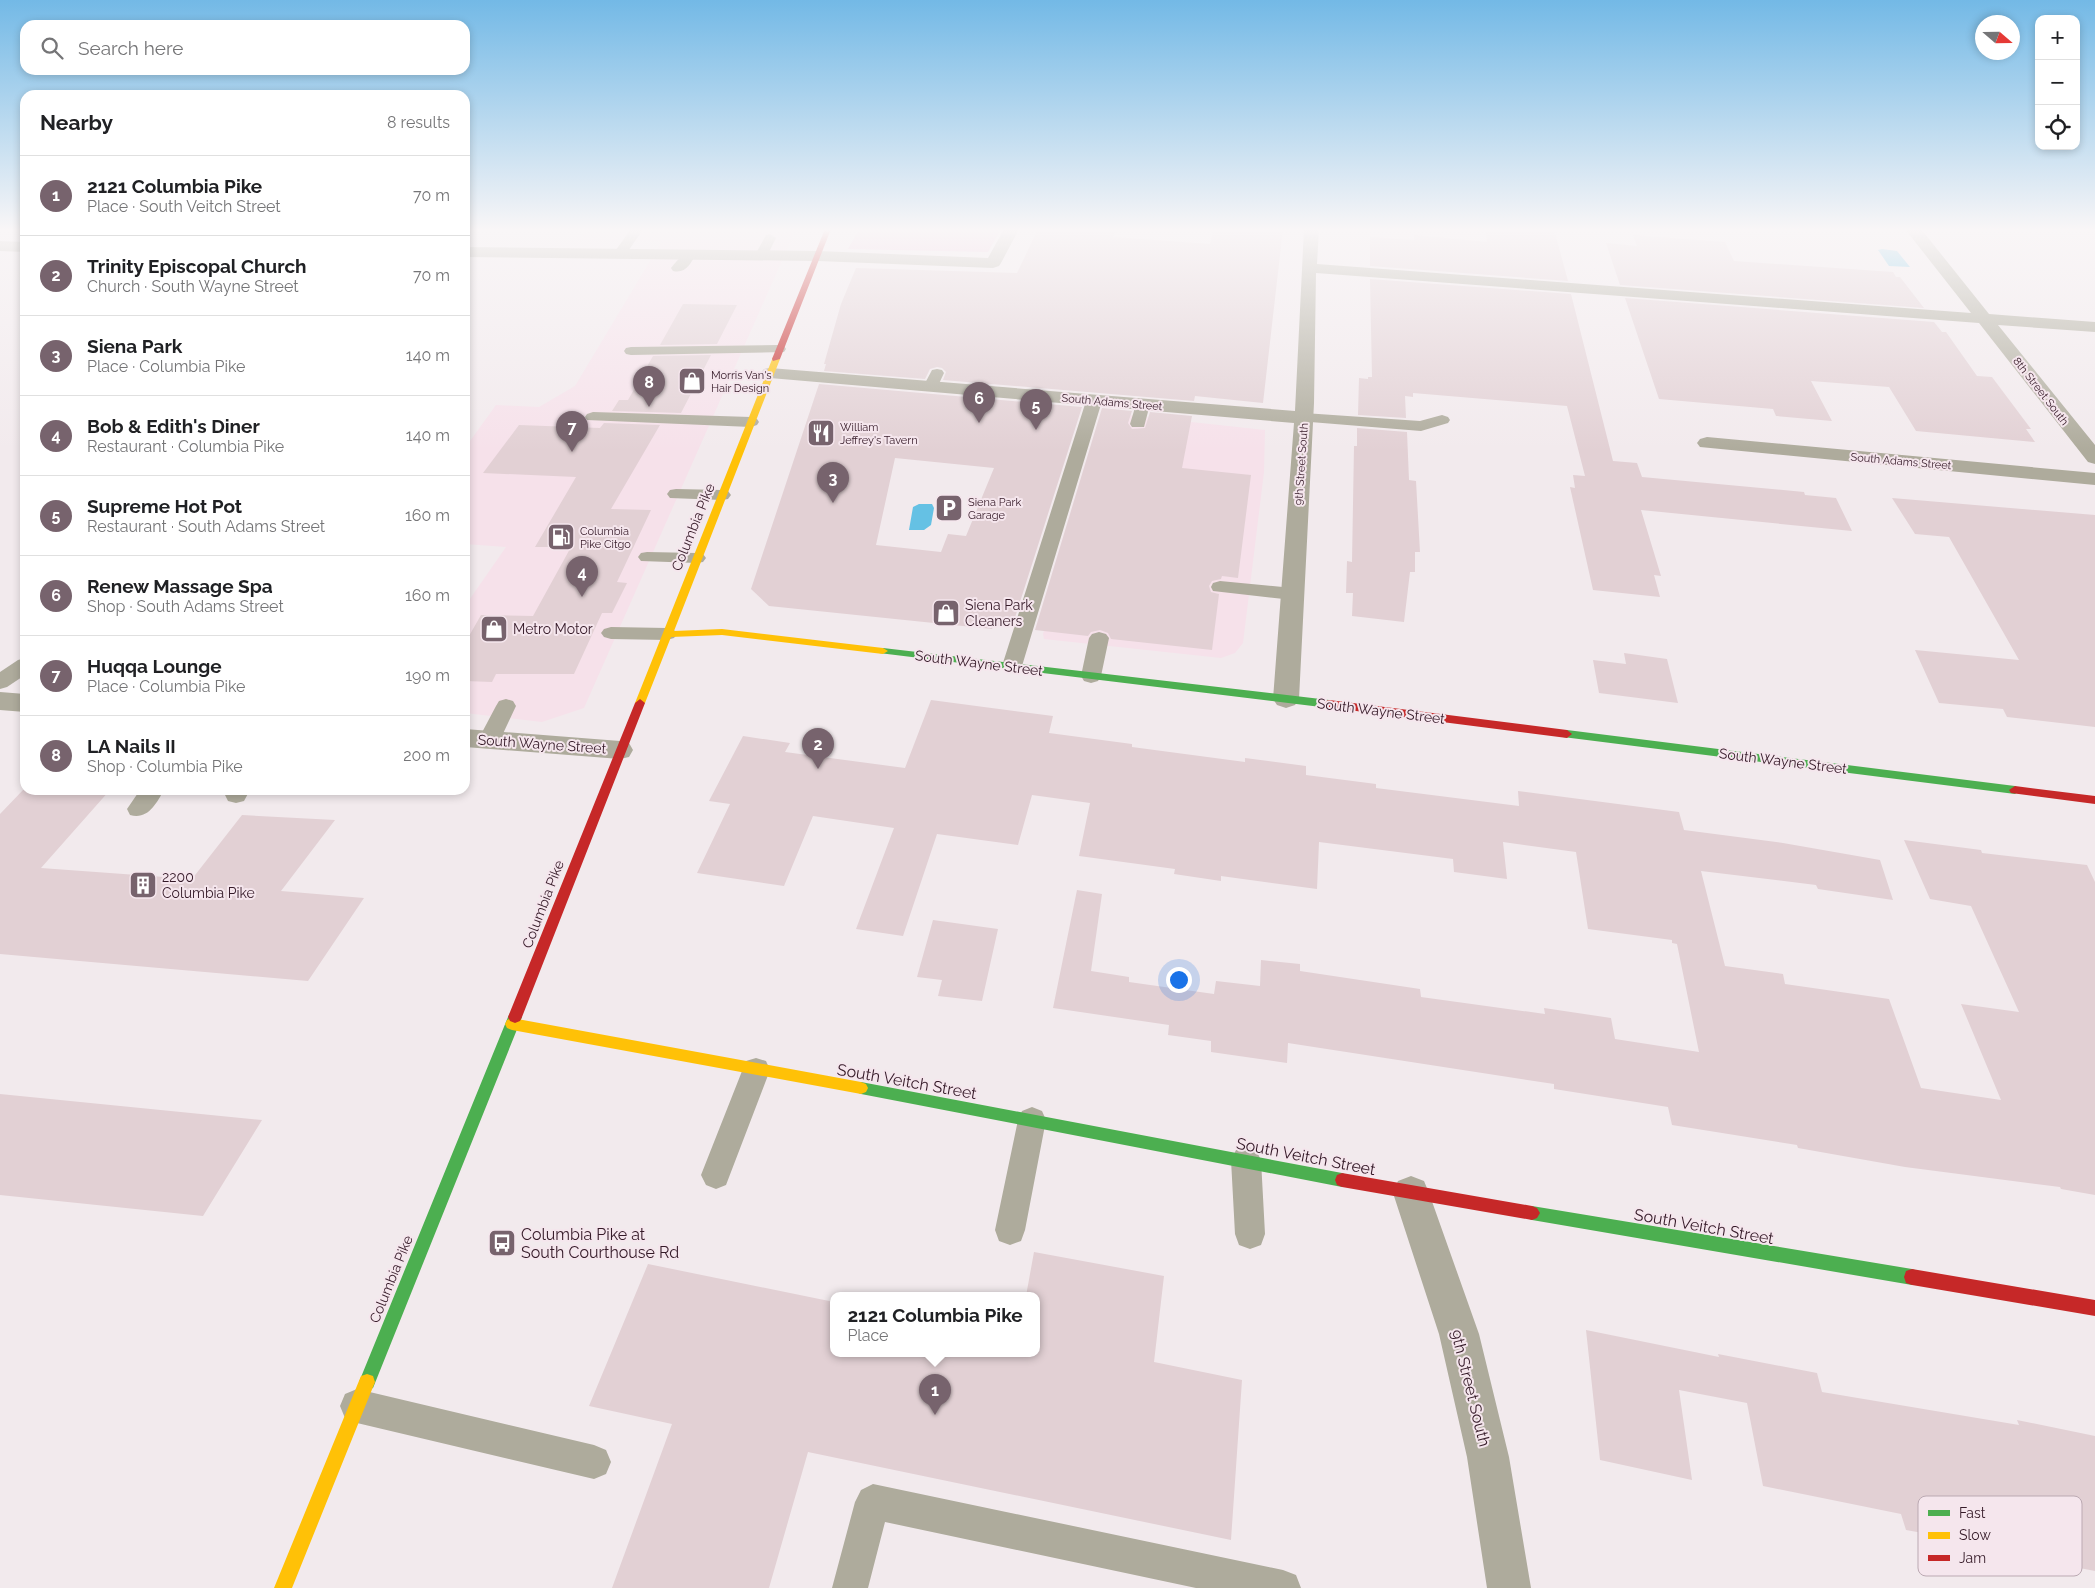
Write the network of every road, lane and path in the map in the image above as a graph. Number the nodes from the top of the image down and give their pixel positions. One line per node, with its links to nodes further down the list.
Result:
1 (798, 303): 7 (street, Columbia Pike)
2 (1308, 303): 13 (street, 9th Street South)
3 (1774, 303): 5 (street)
4 (1972, 303): 5 (street, 8th Street South)
5 (1985, 319): 6 (street); 18 (street, 8th Street South)
6 (2095, 327)
7 (779, 349): 8 (lane); 9 (street, Columbia Pike)
8 (631, 351)
9 (770, 373): 10 (street, South Adams Street); 15 (street, Columbia Pike)
10 (1094, 401): 11 (street, South Adams Street); 29 (lane)
11 (1142, 404): 13 (street, South Adams Street); 16 (lane)
12 (593, 417): 15 (lane)
13 (1304, 418): 14 (lane); 25 (street, 9th Street South)
14 (1442, 420)
15 (751, 422): 21 (street, Columbia Pike)
16 (1138, 424)
17 (1707, 443): 19 (street, South Adams Street)
18 (2095, 458)
19 (2095, 480)
20 (676, 494): 21 (lane)
21 (722, 496): 23 (street, Columbia Pike)
22 (647, 556): 23 (lane)
23 (697, 558): 27 (street, Columbia Pike)
24 (1220, 587): 25 (lane)
25 (1293, 594): 33 (street, 9th Street South)
26 (611, 632): 27 (lane)
27 (667, 634): 29 (street, South Wayne Street); 38 (street, Columbia Pike)
28 (1099, 638): 31 (lane)
29 (1012, 666): 31 (street, South Wayne Street)
30 (20, 668): 32 (lane)
31 (1091, 676): 33 (street, South Wayne Street)
32 (0, 682)
33 (1286, 699): 40 (street, South Wayne Street)
34 (0, 701): 35 (street)
35 (20, 703)
36 (506, 706): 37 (lane)
37 (477, 739): 38 (street, South Wayne Street)
38 (620, 750): 42 (street, Columbia Pike)
39 (148, 795): 41 (lane)
40 (2095, 800)
41 (138, 809)
42 (512, 1024): 43 (street, South Veitch Street); 51 (street, Columbia Pike)
43 (756, 1070): 44 (street, South Veitch Street); 46 (lane)
44 (1032, 1120): 45 (street, South Veitch Street); 48 (lane)
45 (1246, 1160): 47 (street, South Veitch Street); 49 (lane)
46 (716, 1175)
47 (1411, 1193): 50 (street, South Veitch Street); 56 (street, 9th Street South)
48 (1010, 1230)
49 (1250, 1234)
50 (2095, 1308)
51 (357, 1406): 52 (lane); 53 (street, Columbia Pike)
52 (594, 1462)
53 (282, 1588)
54 (850, 1588): 55 (lane)
55 (1283, 1588)
56 (1509, 1588)

